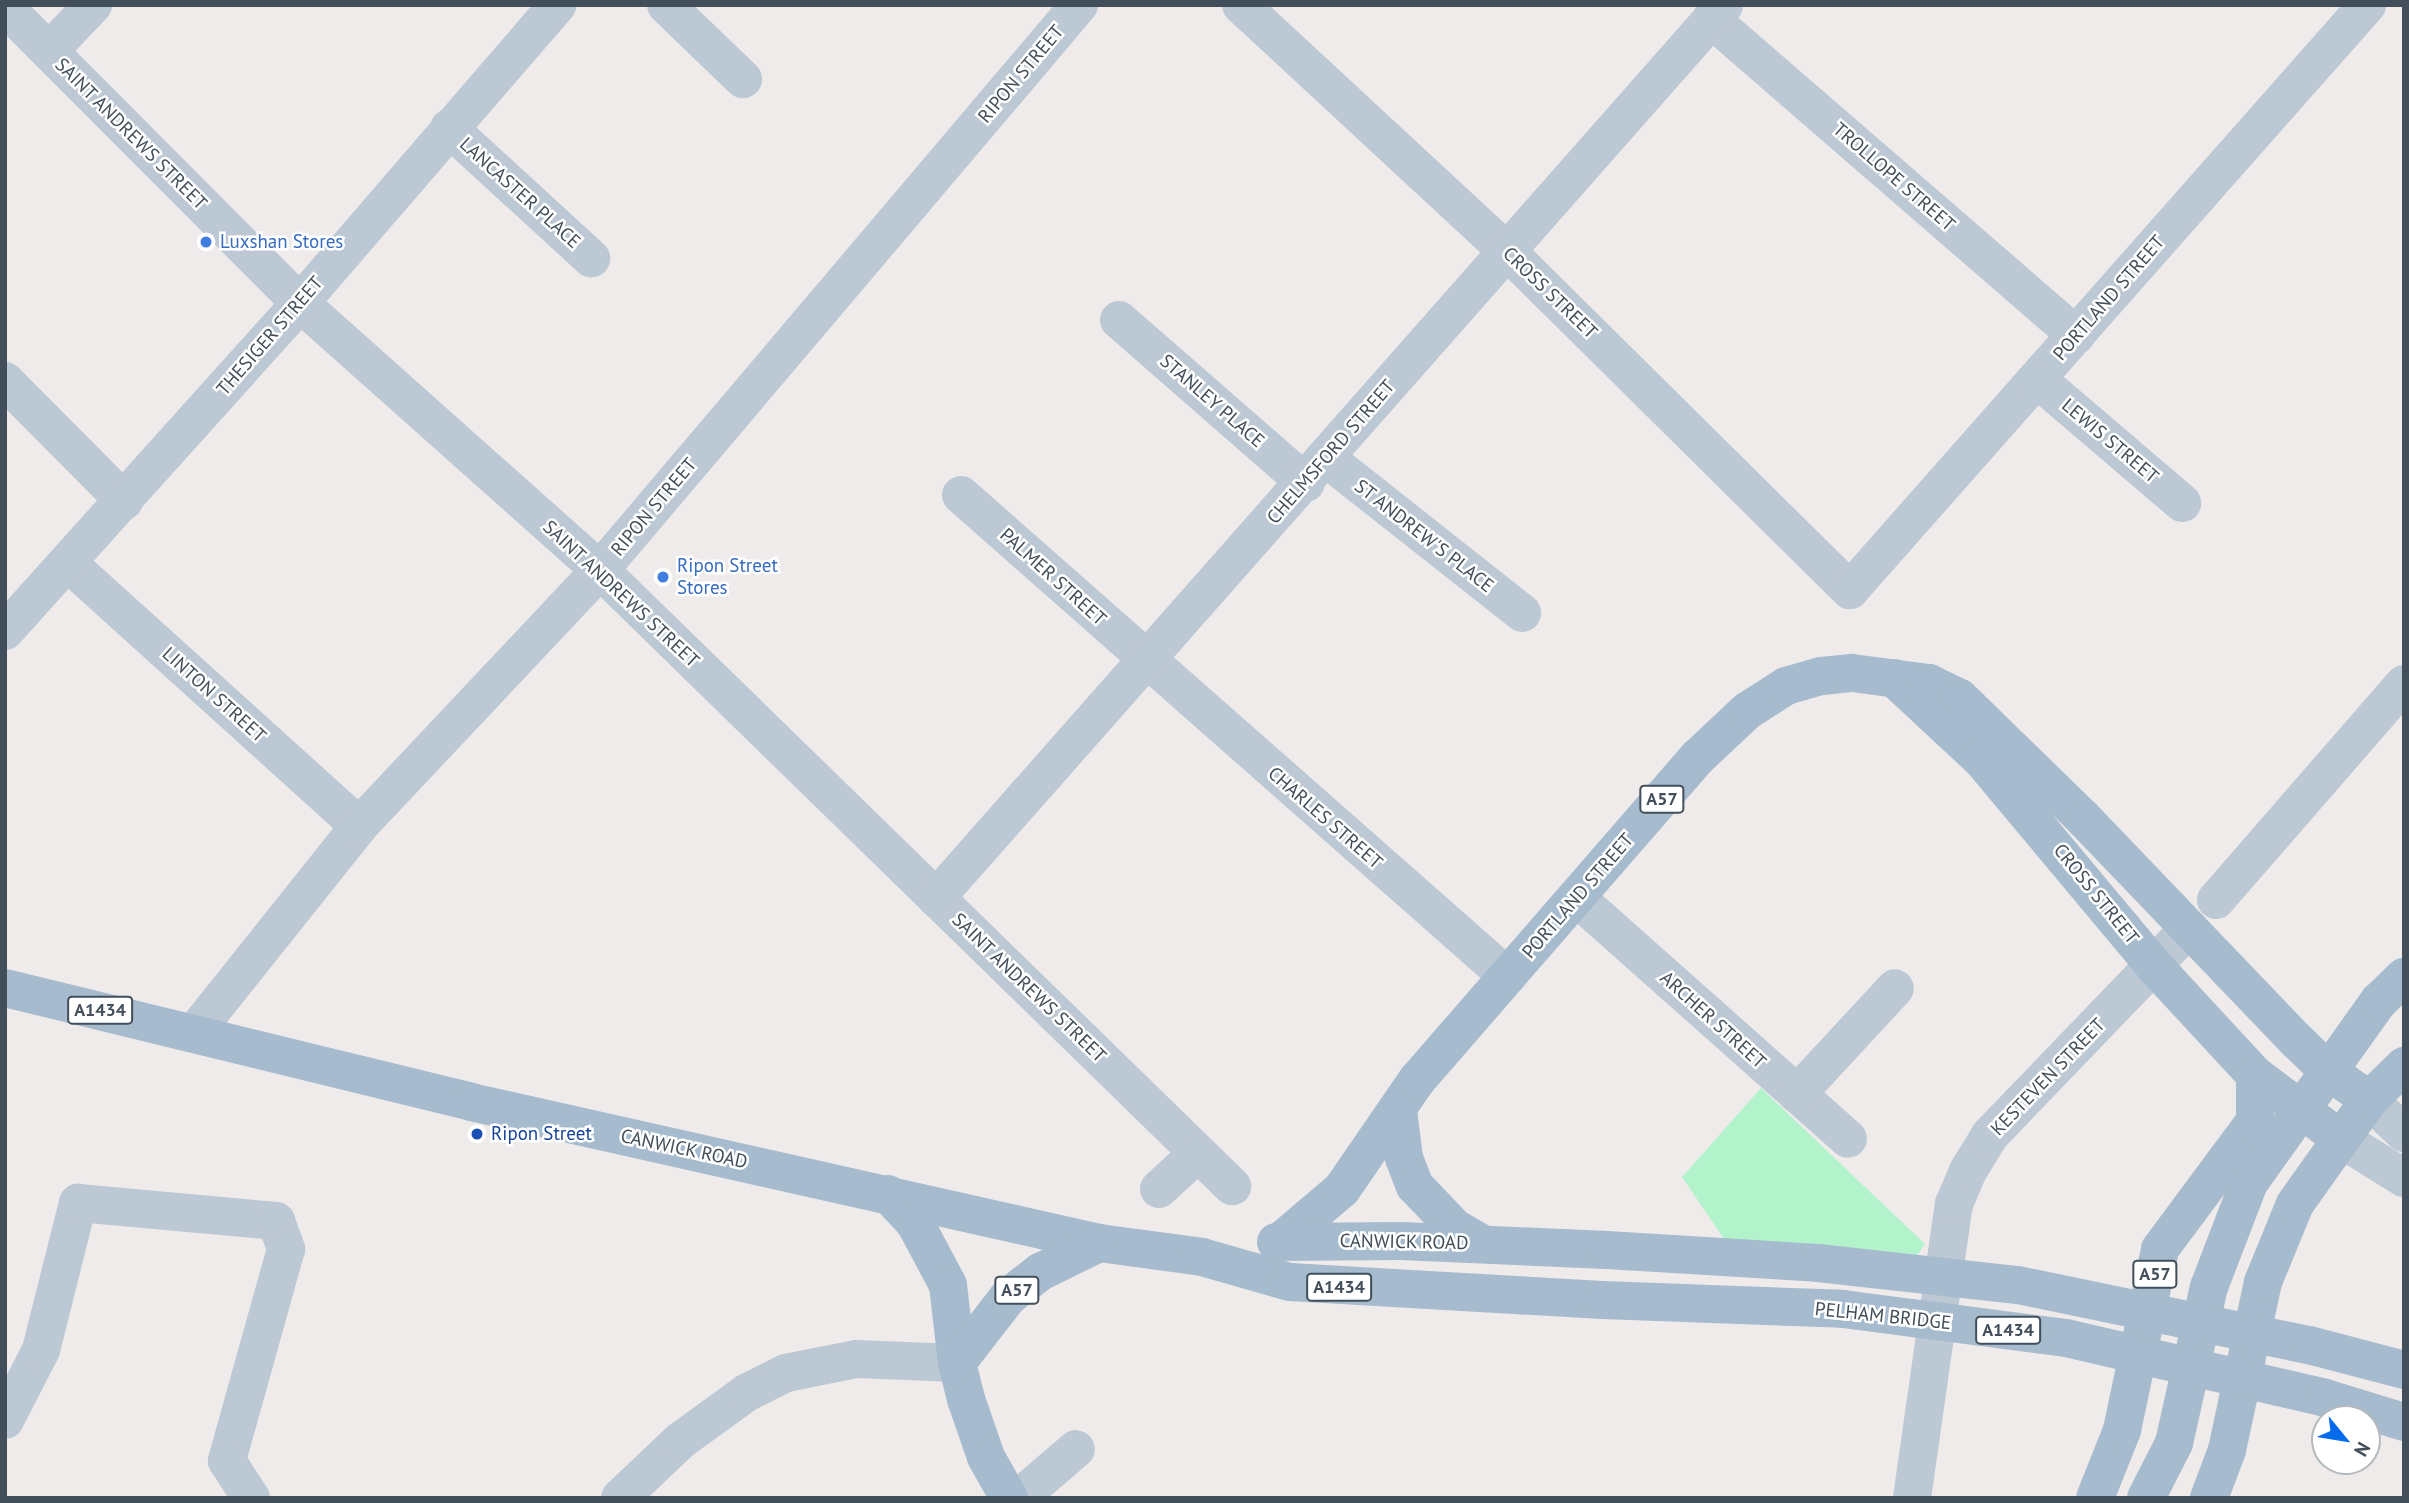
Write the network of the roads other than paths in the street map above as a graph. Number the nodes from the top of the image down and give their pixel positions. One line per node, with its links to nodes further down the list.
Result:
1 (93, 5): 9 (street)
2 (557, 5): 11 (street, THESIGER STREET)
3 (666, 5): 10 (street)
4 (1079, 5): 24 (street, RIPON STREET)
5 (1241, 5): 12 (street, CROSS STREET)
6 (2367, 5): 16 (street, PORTLAND STREET)
7 (5, 7): 9 (street, SAINT ANDREWS STREET)
8 (1718, 12): 12 (street, CHELMSFORD STREET); 16 (street, TROLLOPE STREET)
9 (49, 51): 14 (street, SAINT ANDREWS STREET)
10 (743, 79)
11 (449, 128): 13 (street, LANCASTER PLACE); 14 (street, THESIGER STREET)
12 (1508, 252): 19 (street, CHELMSFORD STREET); 25 (street, CROSS STREET)
13 (591, 258)
14 (300, 303): 21 (street, THESIGER STREET); 24 (street, SAINT ANDREWS STREET)
15 (1119, 320): 19 (street, STANLEY PLACE)
16 (2076, 335): 17 (street, PORTLAND STREET)
17 (2037, 379): 22 (street, LEWIS STREET); 25 (street, PORTLAND STREET)
18 (5, 381): 21 (street)
19 (1316, 471): 26 (street, ST ANDREW'S PLACE); 28 (street, CHELMSFORD STREET)
20 (961, 495): 28 (street, PALMER STREET)
21 (124, 501): 23 (street, THESIGER STREET)
22 (2182, 503)
23 (68, 563): 27 (street, THESIGER STREET); 32 (street, LINTON STREET)
24 (600, 570): 32 (street, RIPON STREET); 33 (street, SAINT ANDREWS STREET)
25 (1850, 590)
26 (1522, 613)
27 (5, 631)
28 (1144, 659): 33 (street, CHELMSFORD STREET); 38 (street, CHARLES STREET)
29 (1852, 673): 30 (main road, CROSS STREET / A57); 34 (main road, PORTLAND STREET / A57)
30 (1894, 678): 36 (main road, CROSS STREET / A57); 37 (main road, CROSS STREET)
31 (2404, 684): 35 (street)
32 (359, 826): 42 (street, RIPON STREET)
33 (936, 898): 53 (street, SAINT ANDREWS STREET)
34 (1578, 899): 38 (main road, PORTLAND STREET / A57); 46 (street, ARCHER STREET)
35 (2216, 901)
36 (2189, 928): 37 (street, KESTEVEN STREET); 44 (main road, CROSS STREET / A57)
37 (2155, 967): 45 (main road, CROSS STREET); 72 (street, KESTEVEN STREET)
38 (1507, 976): 49 (main road, PORTLAND STREET / A57)
39 (2404, 977): 44 (main road)
40 (5, 988): 42 (main road, CANWICK ROAD / A1434)
41 (1895, 988): 46 (street)
42 (194, 1033): 57 (main road, CANWICK ROAD / A1434)
43 (2404, 1066): 47 (main road)
44 (2327, 1070): 47 (main road, CROSS STREET); 48 (main road)
45 (2255, 1075): 48 (main road, CROSS STREET); 73 (main road, A57)
46 (1797, 1094): 51 (street, ARCHER STREET)
47 (2369, 1100): 50 (street); 52 (main road)
48 (2298, 1110): 52 (main road, CROSS STREET); 74 (main road)
49 (1398, 1111): 58 (main road, PORTLAND STREET / A57); 59 (main road)
50 (2404, 1133)
51 (1848, 1139)
52 (2341, 1139): 54 (street); 75 (main road)
53 (1198, 1153): 55 (street, SAINT ANDREWS STREET); 56 (street)
54 (2404, 1178)
55 (1232, 1186)
56 (1159, 1189)
57 (888, 1194): 60 (main road, CANWICK ROAD / A1434); 63 (main road)
58 (1282, 1241): 59 (main road, CANWICK ROAD / A1434); 61 (main road, CANWICK ROAD / A1434)
59 (1481, 1242): 64 (main road, CANWICK ROAD / A1434, bridge)
60 (1100, 1243): 61 (main road, CANWICK ROAD / A1434); 63 (main road, A57)
61 (1202, 1257): 62 (main road, CANWICK ROAD / A1434)
62 (1602, 1300): 66 (main road, PELHAM BRIDGE / A1434, bridge)
63 (957, 1363): 69 (street); 70 (main road)
64 (2404, 1370)
65 (5, 1420): 68 (street)
66 (2404, 1422)
67 (1076, 1448): 71 (street)
68 (250, 1498)
69 (620, 1498)
70 (1009, 1498)
71 (1019, 1498)
72 (1912, 1498)
73 (2095, 1498)
74 (2146, 1498)
75 (2209, 1498)

